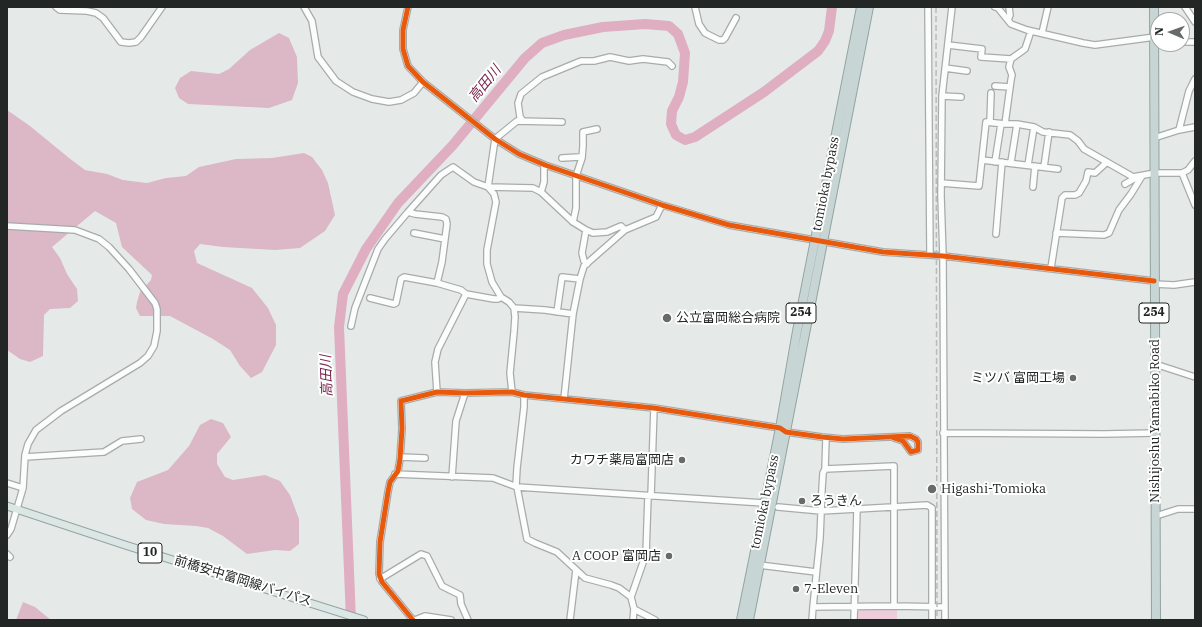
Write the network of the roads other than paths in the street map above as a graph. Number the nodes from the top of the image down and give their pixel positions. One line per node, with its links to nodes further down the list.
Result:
1 (56, 7): 2 (street)
2 (162, 7)
3 (304, 7): 27 (street)
4 (408, 7): 27 (street)
5 (695, 7): 14 (street)
6 (861, 7): 78 (highway, tomioka bypass / 254)
7 (869, 7): 78 (highway, tomioka bypass / 254)
8 (928, 7): 79 (street)
9 (952, 7): 20 (street)
10 (995, 7): 15 (street)
11 (1009, 7): 15 (street)
12 (1048, 7): 18 (street)
13 (1185, 7): 16 (street)
14 (736, 18)
15 (1008, 20): 17 (street)
16 (1195, 22)
17 (1031, 31): 18 (street); 22 (street)
18 (1042, 33): 19 (street)
19 (1150, 40)
20 (948, 45): 22 (street); 24 (street)
21 (1156, 52): 43 (highway, Nishijoshu Yamabiko Road / 254)
22 (1010, 59): 29 (street)
23 (672, 66): 33 (street)
24 (945, 68): 25 (street); 31 (street)
25 (967, 71)
26 (1195, 79): 41 (street)
27 (423, 82): 44 (street)
28 (995, 86): 29 (street)
29 (1010, 87): 36 (street)
30 (991, 93): 35 (street)
31 (942, 96): 32 (street); 62 (street)
32 (961, 97)
33 (523, 121): 34 (street); 44 (street)
34 (562, 122)
35 (990, 122): 36 (street); 47 (street)
36 (1003, 124): 37 (street); 49 (street)
37 (1017, 124): 38 (street); 51 (street)
38 (1034, 127): 42 (street); 54 (street)
39 (1195, 127): 41 (street)
40 (597, 129): 46 (street)
41 (1179, 130): 43 (street)
42 (1049, 132): 52 (street); 56 (street)
43 (1154, 138): 58 (highway, Nishijoshu Yamabiko Road / 254)
44 (494, 139): 53 (street); 64 (street)
45 (562, 158): 46 (street)
46 (582, 158): 60 (street)
47 (982, 160): 49 (street); 62 (street)
48 (1195, 161): 59 (street)
49 (995, 162): 50 (street)
50 (1002, 162): 51 (street); 76 (street)
51 (1011, 162): 54 (street)
52 (1107, 162): 61 (street); 75 (street)
53 (544, 165): 60 (street); 66 (street)
54 (1028, 165): 55 (street)
55 (1035, 166): 56 (street); 65 (street)
56 (1044, 167): 57 (street)
57 (1058, 169)
58 (1155, 173): 59 (street); 61 (street); 85 (highway, Nishijoshu Yamabiko Road / 254)
59 (1182, 173): 68 (street)
60 (576, 176): 67 (street); 70 (street)
61 (1141, 176): 63 (street); 75 (street)
62 (941, 183): 80 (street)
63 (1125, 184)
64 (488, 187): 66 (street); 69 (street); 88 (street)
65 (1033, 187)
66 (541, 192): 70 (street)
67 (662, 205): 73 (street); 78 (street)
68 (1195, 205)
69 (408, 212): 77 (street); 93 (street)
70 (574, 222): 72 (street)
71 (7, 226): 108 (street)
72 (586, 230): 73 (street); 81 (street)
73 (625, 230): 81 (street)
74 (414, 233): 77 (street)
75 (1056, 233): 82 (street)
76 (996, 234)
77 (445, 239): 84 (street)
78 (819, 242): 79 (street); 102 (highway, tomioka bypass / 254)
79 (930, 254): 80 (street)
80 (943, 256): 82 (street); 104 (street)
81 (586, 264): 83 (street)
82 (1051, 268): 85 (street)
83 (580, 279): 91 (street); 92 (street)
84 (437, 282): 87 (street); 89 (street)
85 (1154, 282): 86 (street); 94 (highway, Nishijoshu Yamabiko Road / 254)
86 (1195, 282)
87 (466, 294): 88 (street); 96 (street)
88 (501, 296): 90 (street)
89 (370, 298)
90 (514, 308): 91 (street); 97 (street)
91 (557, 312): 92 (street)
92 (573, 314): 100 (street)
93 (352, 326)
94 (1155, 364): 95 (street); 103 (highway, Nishijoshu Yamabiko Road / 254)
95 (1195, 377)
96 (436, 392): 98 (street); 109 (street)
97 (512, 392): 98 (street); 99 (street)
98 (465, 393): 113 (street)
99 (524, 395): 100 (street); 115 (street)
100 (564, 399): 101 (street)
101 (654, 408): 102 (street); 117 (street)
102 (783, 430): 105 (street); 118 (highway, tomioka bypass / 254); 128 (highway, tomioka bypass / 254)
103 (1155, 432): 104 (street); 126 (highway, Nishijoshu Yamabiko Road / 254)
104 (943, 433): 135 (street)
105 (824, 438): 106 (street); 111 (street)
106 (894, 438)
107 (141, 439): 108 (street)
108 (25, 457): 116 (street)
109 (400, 457): 110 (street); 112 (street)
110 (425, 458)
111 (825, 469): 121 (street); 125 (street)
112 (395, 474): 113 (street); 131 (street)
113 (452, 477): 115 (street)
114 (7, 483): 116 (street)
115 (517, 487): 117 (street); 129 (street)
116 (23, 488): 122 (street)
117 (650, 496): 118 (street); 132 (street)
118 (764, 503): 146 (highway, tomioka bypass / 254)
119 (7, 506): 122 (main road, 前橋安中富岡線バイパス / 10)
120 (778, 507): 125 (street)
121 (894, 507): 123 (street); 133 (street); 134 (street)
122 (17, 509): 127 (street); 139 (main road, 前橋安中富岡線バイパス / 10)
123 (858, 509): 125 (street); 137 (street)
124 (1195, 509): 126 (street)
125 (822, 511): 130 (street)
126 (1156, 516): 152 (highway, Nishijoshu Yamabiko Road / 254)
127 (7, 535)
128 (759, 565): 130 (street); 147 (highway, tomioka bypass / 254)
129 (576, 570): 132 (street); 143 (street)
130 (816, 572): 136 (street)
131 (380, 579): 140 (street); 142 (street)
132 (631, 597): 138 (street)
133 (894, 606): 134 (street); 137 (street)
134 (932, 606): 135 (street); 150 (street)
135 (945, 606): 151 (street)
136 (813, 607): 137 (street); 148 (street)
137 (854, 607): 149 (street)
138 (634, 608): 144 (street); 145 (street)
139 (364, 620)
140 (414, 620): 141 (street)
141 (451, 620)
142 (468, 620)
143 (570, 620)
144 (633, 620)
145 (655, 620)
146 (741, 620)
147 (749, 620)
148 (812, 620)
149 (854, 620)
150 (932, 620)
151 (945, 620)
152 (1156, 620)

